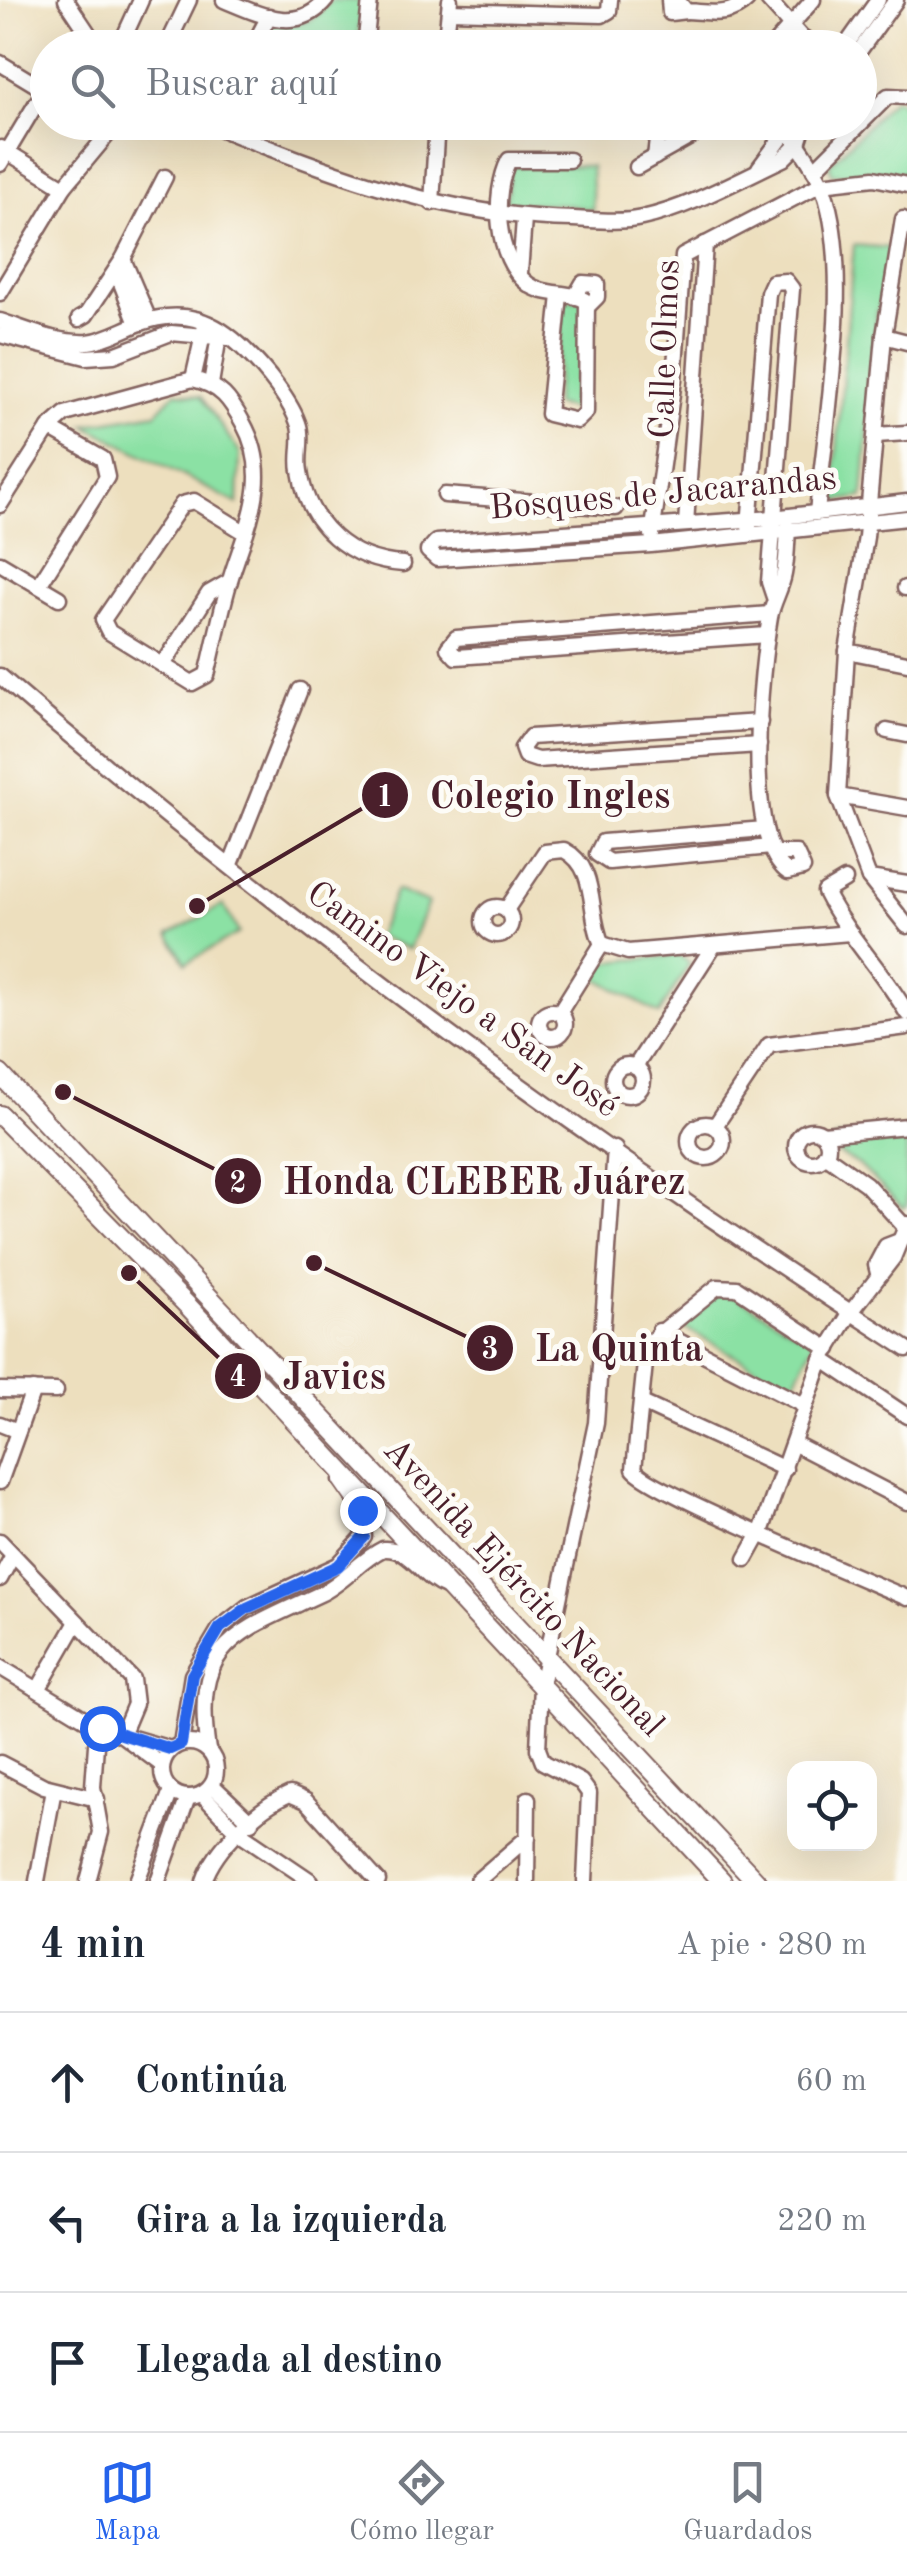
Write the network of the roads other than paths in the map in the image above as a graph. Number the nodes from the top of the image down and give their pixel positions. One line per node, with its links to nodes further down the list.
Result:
1 (142, 0): 20 (street)
2 (190, 0): 21 (street)
3 (326, 0): 18 (street)
4 (370, 0): 23 (street)
5 (610, 0): 17 (street)
6 (669, 0): 14 (street)
7 (747, 0): 14 (street)
8 (768, 0): 24 (street)
9 (813, 0): 25 (street)
10 (878, 0): 26 (street)
11 (896, 0): 27 (street)
12 (228, 2): 18 (street)
13 (73, 3): 19 (street)
14 (682, 5)
15 (450, 6): 16 (street)
16 (485, 6): 17 (street)
17 (545, 6)
18 (264, 15): 22 (street)
19 (88, 30)
20 (128, 30)
21 (175, 30)
22 (259, 30)
23 (368, 30)
24 (792, 30)
25 (802, 30)
26 (857, 30)
27 (874, 30)
28 (0, 63): 29 (street)
29 (30, 81)
30 (907, 98): 31 (street)
31 (877, 109)
32 (30, 116): 43 (street)
33 (103, 140): 51 (street)
34 (248, 140): 52 (street)
35 (435, 140): 52 (street)
36 (657, 140): 44 (street)
37 (685, 140): 44 (street)
38 (780, 140): 47 (street)
39 (796, 140): 42 (street)
40 (799, 140): 42 (street)
41 (849, 140): 49 (street)
42 (798, 144): 47 (street); 49 (street)
43 (2, 155): 51 (street)
44 (655, 157): 46 (street)
45 (569, 160): 53 (street)
46 (637, 167)
47 (758, 168): 54 (street)
48 (165, 177): 58 (street)
49 (817, 177): 50 (street); 57 (street); 80 (street)
50 (907, 185)
51 (64, 188): 59 (street)
52 (428, 201): 53 (street)
53 (498, 216): 54 (street); 56 (street)
54 (524, 218): 56 (street)
55 (903, 219): 66 (street)
56 (512, 244): 60 (street)
57 (706, 244): 69 (street, Calle Olmos); 70 (street, Calle Olmos)
58 (119, 264): 61 (street); 63 (street)
59 (0, 294)
60 (567, 296): 60 (street)
61 (79, 319)
62 (0, 321): 63 (street)
63 (143, 322): 64 (street)
64 (216, 330): 65 (street); 68 (street); 71 (street); 94 (street)
65 (0, 335)
66 (884, 336): 67 (street); 76 (street)
67 (907, 342)
68 (193, 379): 71 (street); 74 (street)
69 (674, 380): 70 (street); 86 (street, Calle Olmos)
70 (698, 381): 84 (street, Calle Olmos)
71 (210, 384): 87 (street)
72 (760, 399): 73 (street); 73 (street); 83 (street)
73 (782, 401): 85 (street)
74 (49, 428): 79 (street); 96 (street)
75 (907, 434): 76 (street)
76 (876, 436): 81 (street)
77 (445, 495): 90 (street)
78 (907, 502): 81 (street, Bosques de Jacarandas)
79 (0, 506)
80 (816, 513): 81 (street, Bosques de Jacarandas); 85 (street, Bosques de Jacarandas)
81 (867, 514): 82 (street); 85 (street); 103 (street)
82 (907, 518)
83 (749, 520): 84 (street, Bosques de Jacarandas); 85 (street, Bosques de Jacarandas); 89 (street)
84 (686, 524): 86 (street, Bosques de Jacarandas)
85 (780, 526): 89 (street); 98 (street)
86 (653, 528): 90 (street, Bosques de Jacarandas); 91 (street, Calle Olmos)
87 (246, 533): 95 (street); 106 (street)
88 (528, 536): 90 (street, Bosques de Jacarandas); 92 (street); 92 (street, Bosques de Jacarandas)
89 (748, 536): 91 (street)
90 (605, 537): 91 (street); 92 (street)
91 (651, 545)
92 (530, 553)
93 (0, 563): 96 (street)
94 (403, 564)
95 (230, 580): 106 (street); 106 (street)
96 (40, 585): 97 (street)
97 (59, 598)
98 (770, 614): 99 (street); 101 (street)
99 (656, 624): 100 (street); 102 (street)
100 (554, 632): 104 (street); 104 (street)
101 (767, 635): 102 (street); 109 (street)
102 (658, 646): 104 (street)
103 (847, 651): 105 (street); 115 (street)
104 (556, 653)
105 (907, 663)
106 (163, 665)
107 (0, 676): 120 (street, Camino Viejo a San José)
108 (300, 690): 120 (street)
109 (760, 722): 110 (street); 113 (street)
110 (636, 731): 114 (street); 114 (street)
111 (887, 731): 112 (street)
112 (907, 735)
113 (759, 745): 114 (street); 117 (street)
114 (638, 752)
115 (838, 796): 116 (street); 121 (street)
116 (907, 808)
117 (766, 829): 118 (street); 119 (street)
118 (679, 837): 119 (street); 119 (street)
119 (682, 858)
120 (232, 864): 138 (street, Camino Viejo a San José)
121 (869, 878): 123 (street); 125 (street)
122 (845, 880): 126 (street)
123 (907, 884)
124 (506, 910): 127 (street)
125 (907, 926)
126 (850, 933): 128 (street); 130 (street)
127 (602, 944): 128 (street); 129 (street)
128 (714, 945): 132 (street)
129 (560, 1013)
130 (907, 1014)
131 (907, 1027): 135 (street)
132 (635, 1067)
133 (0, 1074): 141 (main road, Avenida Ejército Nacional)
134 (0, 1115): 140 (main road, Avenida Ejército Nacional)
135 (715, 1126)
136 (907, 1126): 137 (street)
137 (823, 1134): 139 (street); 139 (street)
138 (614, 1149): 145 (street, Camino Viejo a San José); 173 (street)
139 (826, 1155): 142 (street)
140 (90, 1204): 141 (main road); 143 (main road, Avenida Ejército Nacional)
141 (134, 1218): 144 (main road, Avenida Ejército Nacional)
142 (903, 1231): 145 (street)
143 (127, 1244): 144 (main road); 158 (main road, Avenida Ejército Nacional)
144 (177, 1265): 173 (main road, Avenida Ejército Nacional)
145 (850, 1312): 147 (street, Camino Viejo a San José); 148 (street)
146 (659, 1332): 148 (street); 152 (street); 153 (street)
147 (907, 1348)
148 (826, 1354): 153 (street); 154 (street)
149 (0, 1390): 150 (street)
150 (33, 1390): 151 (street); 156 (street)
151 (56, 1391)
152 (642, 1403): 159 (street); 162 (street)
153 (804, 1405): 157 (street)
154 (907, 1416)
155 (0, 1424): 156 (street)
156 (18, 1431): 160 (street)
157 (792, 1443): 159 (street); 161 (street)
158 (329, 1457): 164 (street); 169 (main road, Avenida Ejército Nacional)
159 (784, 1469): 162 (street)
160 (0, 1482)
161 (907, 1502)
162 (762, 1532): 167 (street); 170 (street)
163 (0, 1542): 166 (street)
164 (361, 1542): 165 (street); 172 (street)
165 (374, 1553): 169 (street); 172 (street)
166 (13, 1555): 168 (street); 171 (street)
167 (746, 1559)
168 (0, 1579)
169 (453, 1589): 175 (main road, Avenida Ejército Nacional)
170 (907, 1598)
171 (77, 1622): 176 (street); 178 (street)
172 (227, 1632): 179 (street); 180 (street)
173 (548, 1661): 175 (street); 202 (main road, Avenida Ejército Nacional)
174 (0, 1667): 176 (street)
175 (541, 1685): 200 (street); 201 (main road, Avenida Ejército Nacional)
176 (39, 1688): 177 (street)
177 (102, 1728): 178 (street); 186 (street)
178 (122, 1736): 179 (street); 182 (street)
179 (176, 1746): 180 (street); 182 (street)
180 (208, 1750): 185 (street)
181 (0, 1763): 183 (street)
182 (162, 1765): 184 (street)
183 (54, 1789): 186 (street); 192 (street)
184 (171, 1790): 185 (street); 194 (street)
185 (200, 1792): 188 (street); 189 (street); 195 (street)
186 (96, 1799): 193 (street)
187 (528, 1799): 190 (street)
188 (251, 1822): 189 (street); 191 (street)
189 (237, 1831): 196 (street); 197 (street)
190 (528, 1837): 198 (street); 199 (street)
191 (367, 1878)
192 (37, 1881)
193 (88, 1881)
194 (138, 1881)
195 (158, 1881)
196 (204, 1881)
197 (311, 1881)
198 (477, 1881)
199 (527, 1881)
200 (585, 1881)
201 (722, 1881)
202 (756, 1881)

